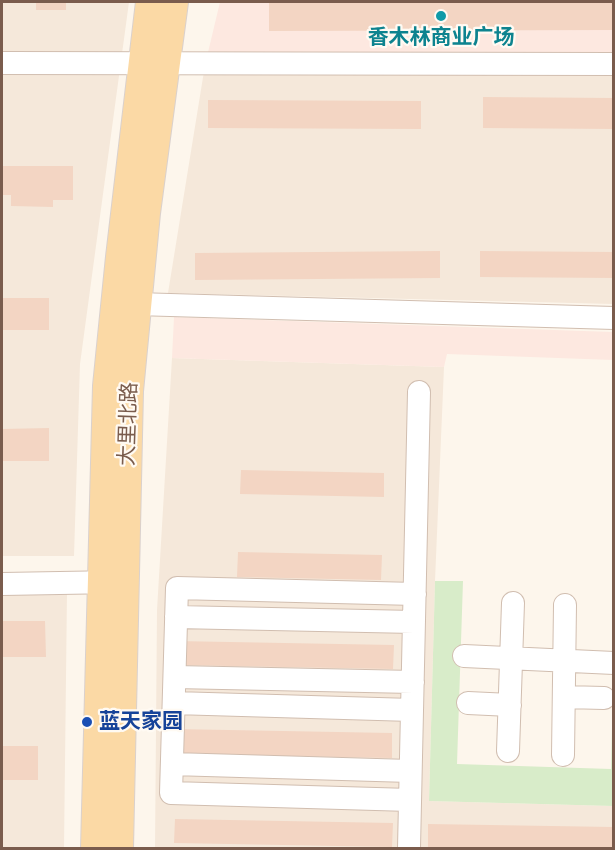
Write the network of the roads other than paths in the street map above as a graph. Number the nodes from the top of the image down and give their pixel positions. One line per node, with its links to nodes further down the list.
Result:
1 (150, 2): 4 (main road, 大里北路)
2 (174, 2): 4 (main road, 大里北路)
3 (2, 63): 4 (street)
4 (155, 63): 5 (street); 6 (main road, 大里北路); 9 (main road, 大里北路)
5 (614, 64)
6 (136, 304): 7 (street); 9 (main road, 大里北路)
7 (614, 318)
8 (419, 392): 11 (street)
9 (113, 582): 10 (street); 33 (main road, 大里北路); 34 (main road, 大里北路)
10 (2, 584)
11 (415, 594): 14 (street); 15 (street)
12 (513, 603): 17 (street)
13 (565, 605): 18 (street)
14 (176, 617): 15 (street); 20 (street)
15 (414, 622): 21 (street)
16 (464, 657): 17 (street)
17 (512, 659): 18 (street); 26 (street)
18 (564, 661): 19 (street); 22 (street)
19 (614, 663)
20 (175, 677): 21 (street); 24 (street)
21 (413, 682): 27 (street)
22 (564, 697): 23 (street); 29 (street)
23 (604, 698)
24 (174, 703): 27 (street); 30 (street)
25 (468, 703): 26 (street)
26 (510, 705): 28 (street)
27 (412, 710): 31 (street)
28 (508, 752)
29 (563, 755)
30 (172, 764): 31 (street); 32 (street)
31 (410, 771): 32 (street)
32 (410, 800): 35 (street)
33 (95, 849)
34 (119, 849)
35 (409, 849)

